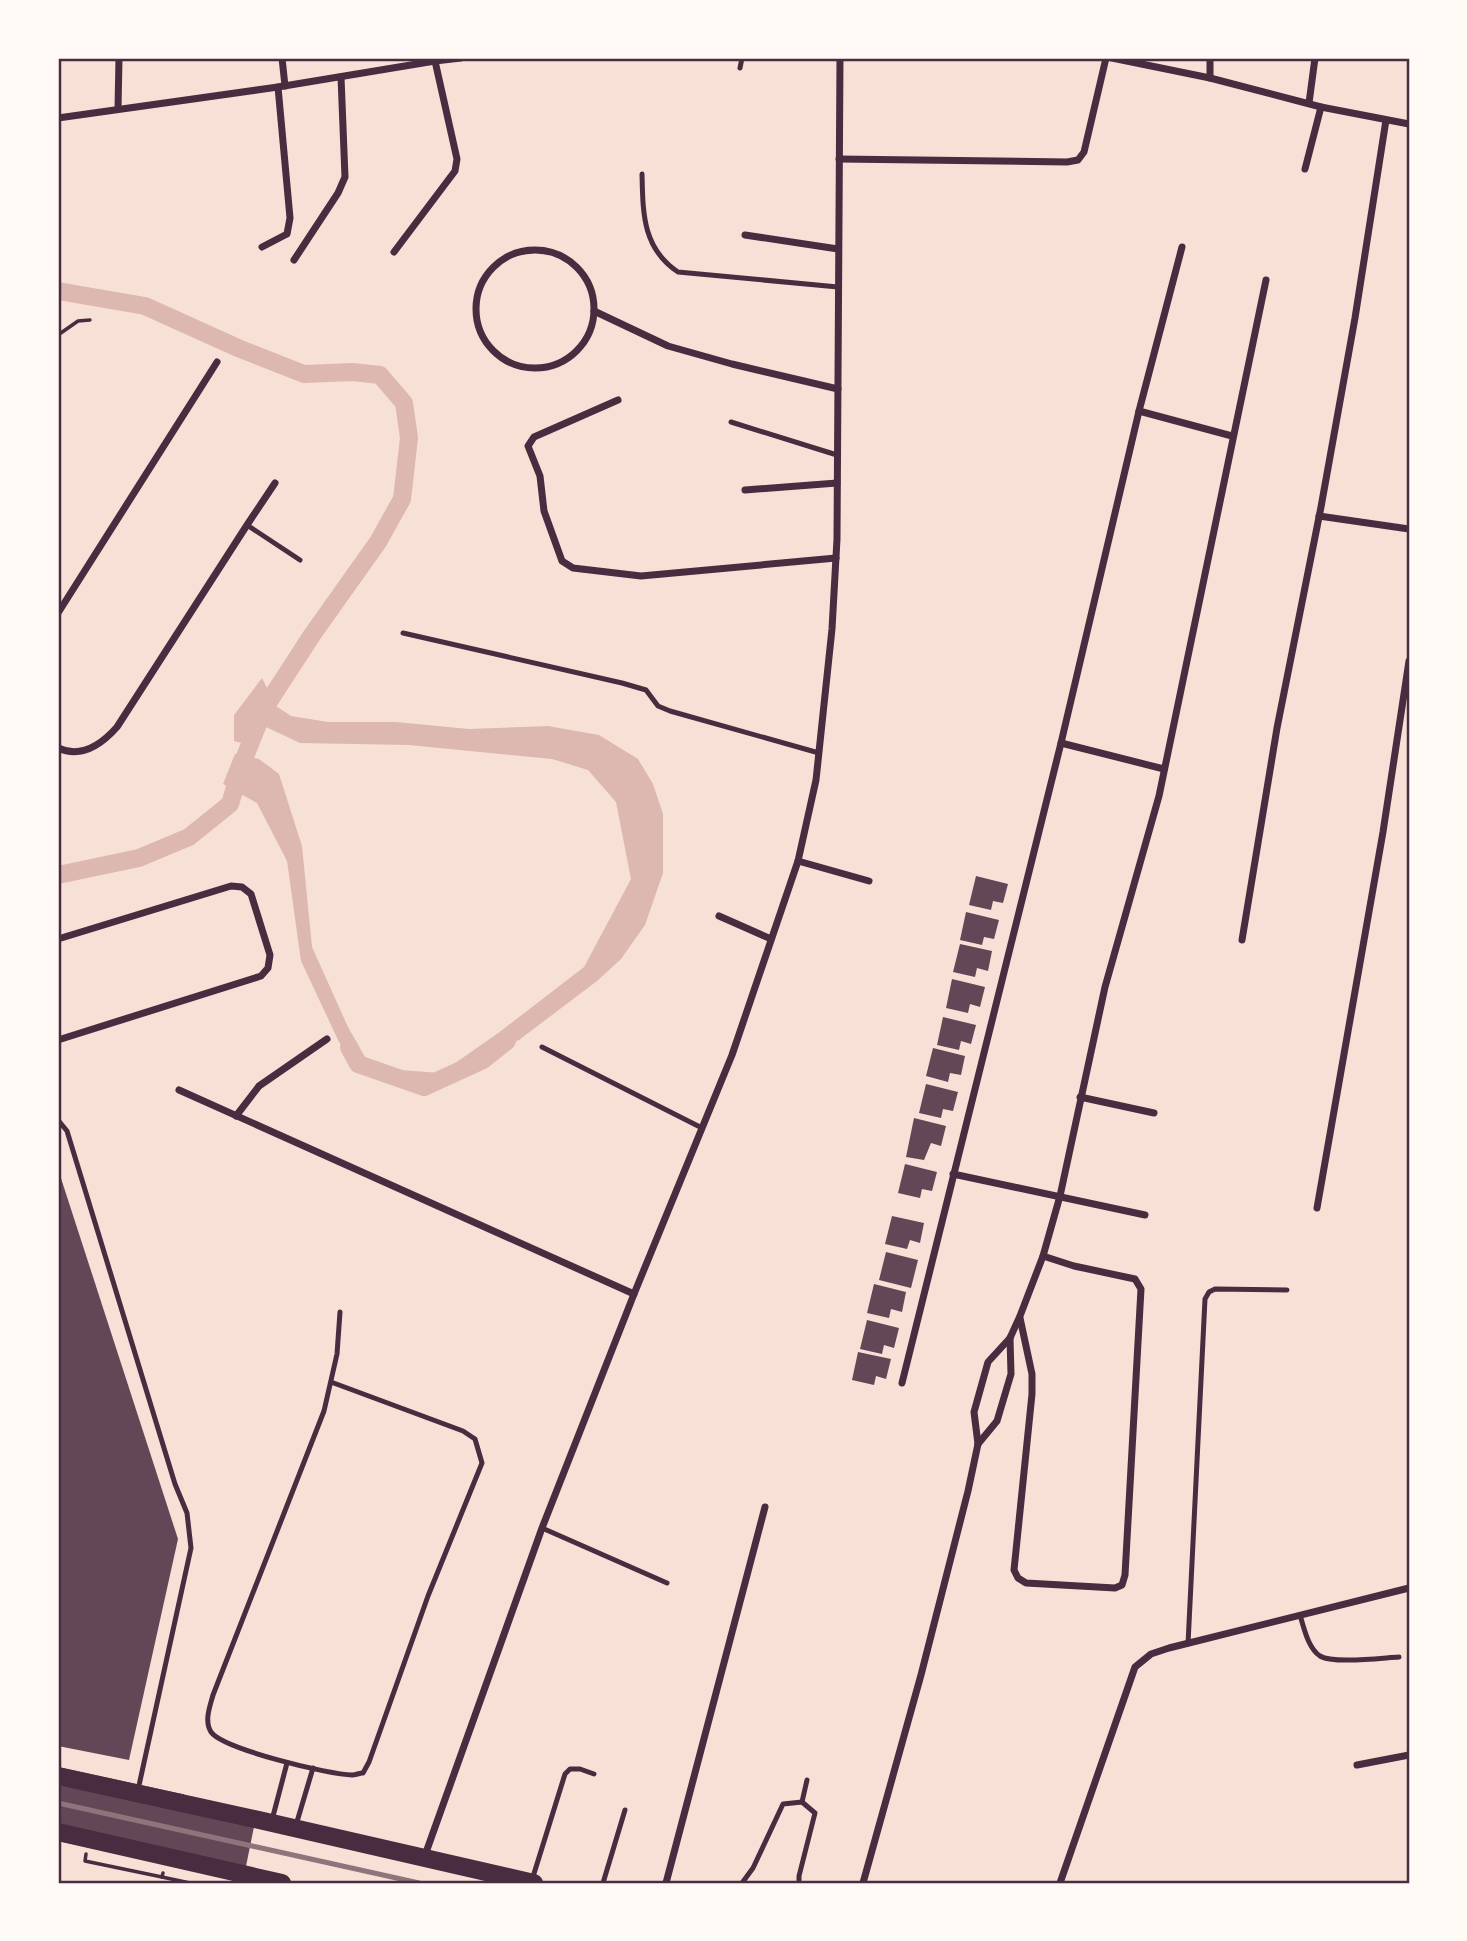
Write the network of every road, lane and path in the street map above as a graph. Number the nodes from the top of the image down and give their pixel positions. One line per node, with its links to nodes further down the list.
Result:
1 (119, 58): 17 (street)
2 (282, 58): 14 (street)
3 (461, 58): 10 (street)
4 (742, 58): 11 (lane)
5 (840, 58): 21 (street)
6 (1105, 58): 21 (street)
7 (1112, 58): 13 (street)
8 (1210, 58): 13 (street)
9 (1314, 58): 15 (street)
10 (435, 61): 12 (street); 28 (street)
11 (740, 68)
12 (341, 77): 14 (street); 29 (street)
13 (1210, 78): 15 (street)
14 (282, 87): 17 (street); 25 (street)
15 (1309, 103): 16 (street)
16 (1321, 107): 19 (street); 22 (street)
17 (118, 108): 18 (street)
18 (58, 118)
19 (1386, 120): 20 (street); 45 (street)
20 (1409, 124)
21 (839, 159): 27 (street)
22 (1306, 169)
23 (642, 174): 31 (lane)
24 (745, 235): 27 (street)
25 (262, 247)
26 (1182, 247): 38 (street)
27 (838, 249): 31 (street)
28 (394, 252)
29 (294, 260)
30 (1266, 280): 40 (street)
31 (838, 287): 36 (street)
32 (594, 311): 32 (street); 36 (street)
33 (90, 320): 34 (path)
34 (58, 335)
35 (217, 362): 50 (street)
36 (838, 389): 41 (street)
37 (618, 400): 48 (street)
38 (1139, 411): 40 (street); 53 (street)
39 (731, 422): 41 (lane)
40 (1232, 436): 56 (street)
41 (837, 455): 43 (street)
42 (275, 483): 46 (street)
43 (837, 483): 44 (street); 48 (street)
44 (745, 490)
45 (1319, 516): 47 (street); 62 (street)
46 (247, 524): 49 (lane); 54 (street)
47 (1409, 529)
48 (836, 558): 55 (street)
49 (300, 560)
50 (58, 613)
51 (403, 634): 55 (lane)
52 (1409, 661): 74 (street)
53 (1061, 743): 56 (street); 72 (street)
54 (58, 748)
55 (819, 753): 57 (street)
56 (1164, 769): 67 (street)
57 (798, 861): 58 (street); 61 (street)
58 (869, 881)
59 (719, 916): 61 (street)
60 (58, 939): 64 (street)
61 (771, 939): 71 (street)
62 (1242, 940)
63 (327, 1039): 69 (street)
64 (58, 1040)
65 (542, 1047): 71 (lane)
66 (179, 1090): 69 (street)
67 (1080, 1097): 68 (street); 73 (street)
68 (1154, 1113)
69 (236, 1116): 78 (street)
70 (58, 1120): 99 (lane)
71 (702, 1128): 78 (street)
72 (953, 1174): 73 (street); 83 (street)
73 (1060, 1196): 75 (street); 76 (street)
74 (1317, 1209)
75 (1145, 1215)
76 (1043, 1256): 80 (street); 80 (street)
77 (1287, 1290): 90 (lane)
78 (634, 1294): 86 (street)
79 (340, 1312): 82 (lane)
80 (1020, 1316): 81 (street)
81 (1010, 1338): 84 (street); 84 (street)
82 (331, 1382): 93 (lane); 95 (lane)
83 (901, 1383)
84 (978, 1444): 116 (street)
85 (765, 1507): 113 (street)
86 (542, 1528): 87 (lane); 105 (street)
87 (667, 1583)
88 (1409, 1588): 89 (street)
89 (1300, 1615): 90 (street); 91 (lane)
90 (1188, 1644): 117 (street)
91 (1399, 1657)
92 (1409, 1755): 94 (street)
93 (287, 1763): 95 (lane); 102 (lane)
94 (1357, 1765)
95 (313, 1768): 103 (lane)
96 (594, 1774): 111 (lane)
97 (58, 1776): 99 (highway)
98 (807, 1780): 100 (lane)
99 (138, 1793): 102 (highway)
100 (802, 1802): 114 (lane); 115 (lane)
101 (625, 1810): 112 (lane)
102 (271, 1823): 103 (highway)
103 (295, 1828): 105 (highway)
104 (58, 1832): 110 (highway)
105 (424, 1859): 111 (highway)
106 (105, 1866): 107 (path)
107 (154, 1875)
108 (162, 1877): 109 (path)
109 (190, 1883)
110 (280, 1883)
111 (533, 1883)
112 (603, 1883)
113 (666, 1883)
114 (742, 1883)
115 (799, 1883)
116 (863, 1883)
117 (1060, 1883)

